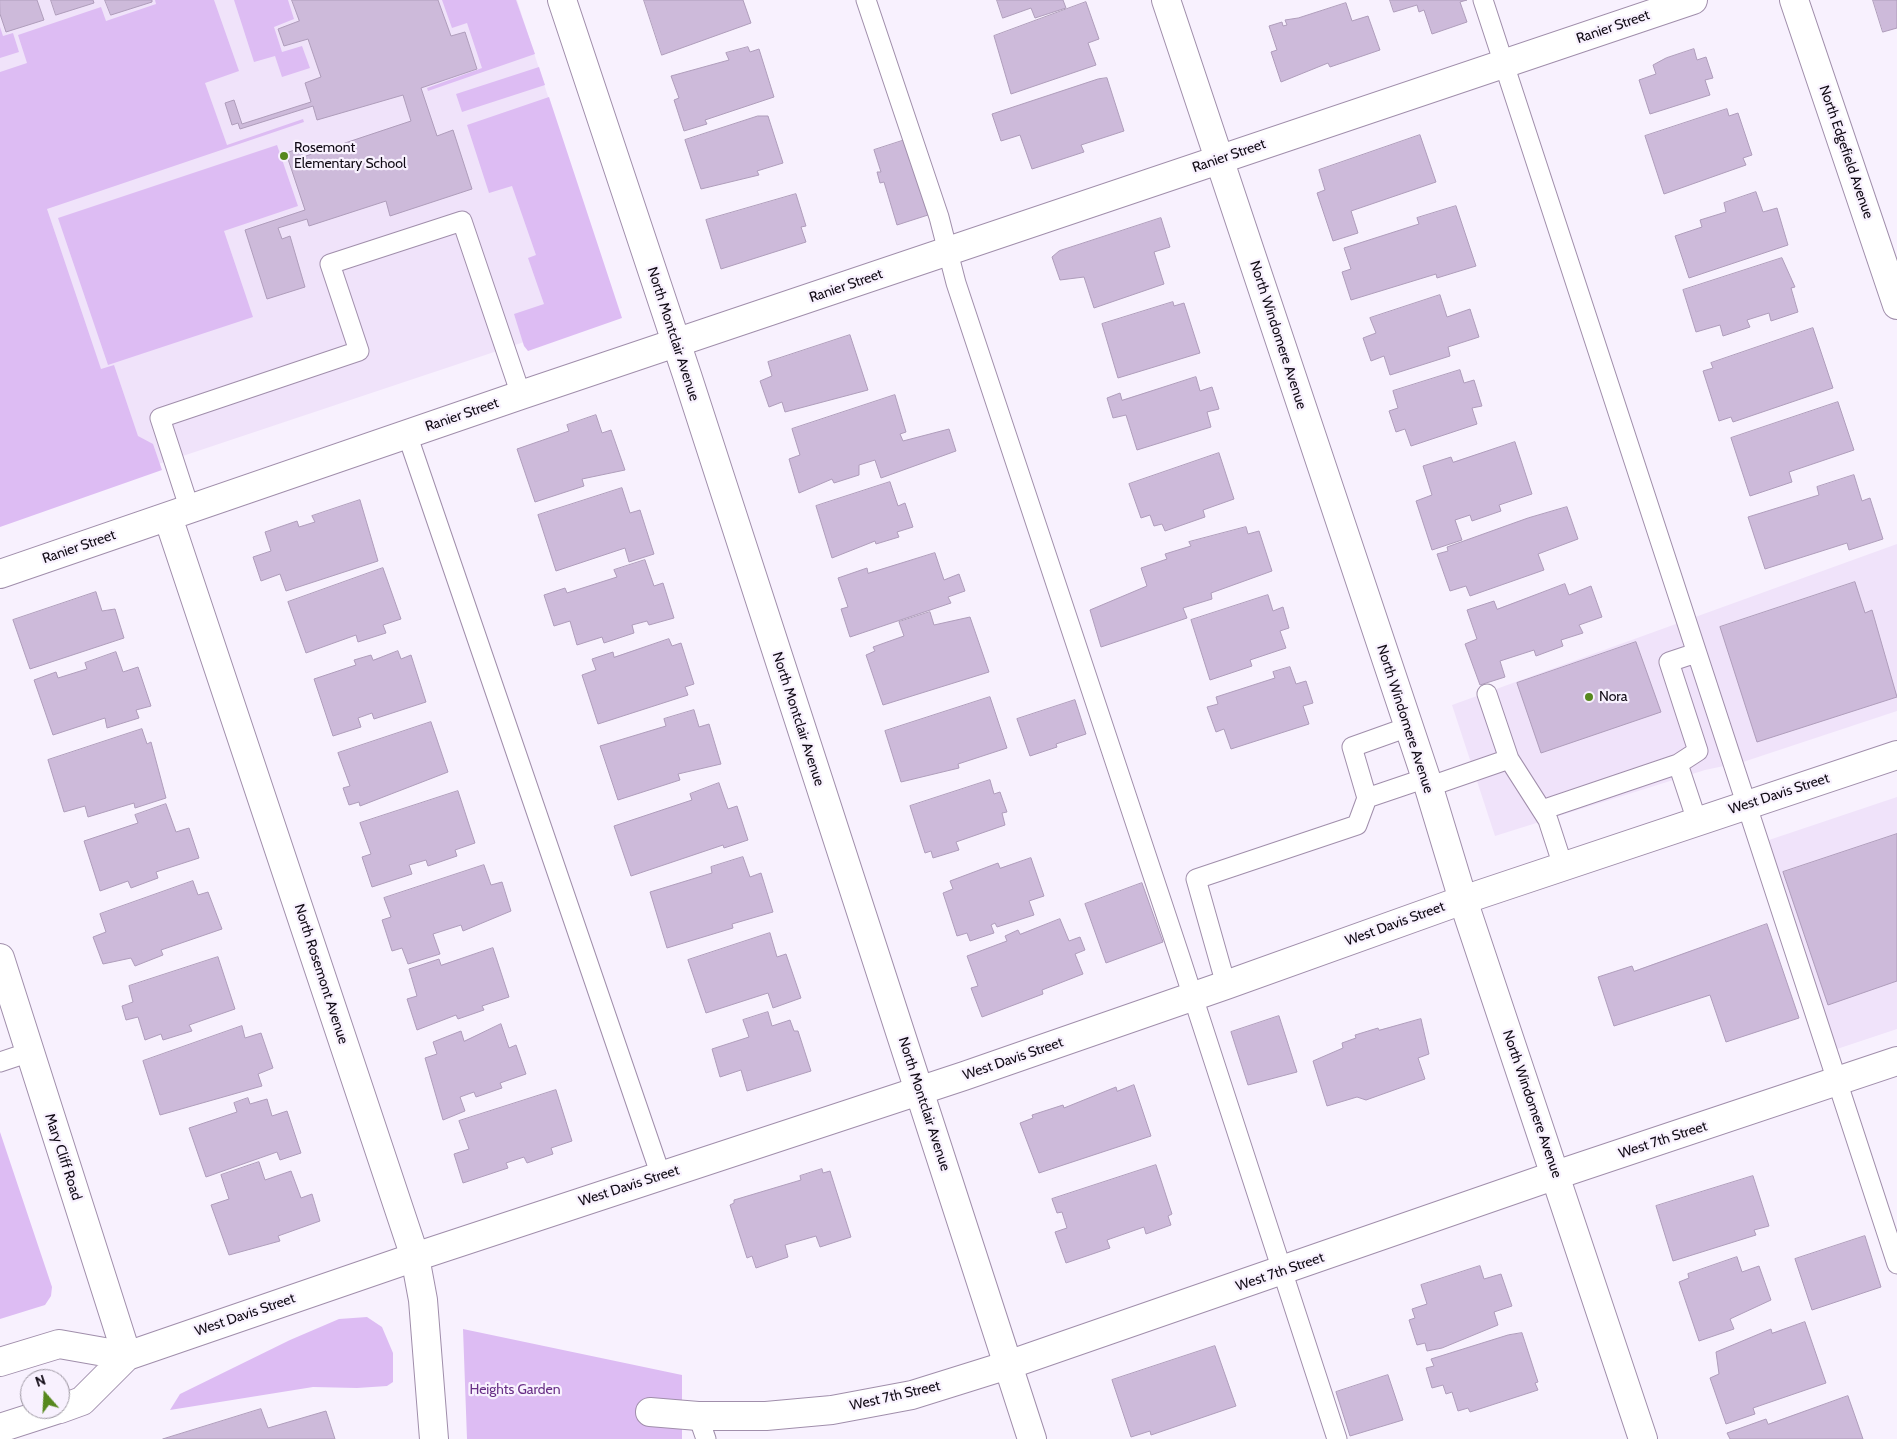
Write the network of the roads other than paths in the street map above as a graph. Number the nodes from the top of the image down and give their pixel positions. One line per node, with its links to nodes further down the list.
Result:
1 (562, 0): 11 (street, North Montclair Avenue)
2 (866, 0): 9 (lane)
3 (1166, 0): 8 (street, North Windomere Avenue)
4 (1483, 0): 7 (lane)
5 (1693, 0): 7 (street, Ranier Street)
6 (1794, 0): 10 (street, North Edgefield Avenue)
7 (1504, 64): 8 (street, Ranier Street); 16 (lane)
8 (1219, 159): 9 (street, Ranier Street); 18 (street, North Windomere Avenue)
9 (947, 251): 11 (street, Ranier Street); 31 (lane)
10 (1897, 305)
11 (676, 344): 12 (street, Ranier Street); 36 (street, North Montclair Avenue)
12 (520, 395): 13 (street, Ranier Street); 14 (lane)
13 (407, 434): 14 (street, Ranier Street); 38 (lane)
14 (179, 514): 15 (street, Ranier Street); 39 (street, North Rosemont Avenue)
15 (0, 574)
16 (1696, 653): 21 (lane); 24 (lane)
17 (1487, 694): 20 (lane)
18 (1408, 727): 22 (street, North Windomere Avenue); 23 (lane)
19 (1897, 755): 24 (street, West Davis Street)
20 (1509, 759): 22 (lane); 25 (lane)
21 (1678, 764): 25 (lane); 26 (lane)
22 (1427, 782): 23 (lane); 28 (street, North Windomere Avenue)
23 (1366, 798): 30 (lane)
24 (1746, 804): 26 (street, West Davis Street); 35 (lane)
25 (1542, 810): 27 (lane)
26 (1697, 821): 27 (street, West Davis Street)
27 (1563, 866): 28 (street, West Davis Street)
28 (1463, 900): 30 (street, West Davis Street); 37 (street, North Windomere Avenue)
29 (0, 958): 32 (street, Mary Cliff Road)
30 (1226, 985): 31 (street, West Davis Street)
31 (1193, 997): 36 (street, West Davis Street); 41 (lane)
32 (30, 1052): 34 (lane); 42 (street, Mary Cliff Road)
33 (1897, 1061): 35 (street, West 7th Street)
34 (0, 1062)
35 (1837, 1082): 37 (street, West 7th Street); 40 (lane)
36 (920, 1090): 38 (street, West Davis Street); 44 (street, North Montclair Avenue)
37 (1556, 1175): 41 (street, West 7th Street); 53 (street, North Windomere Avenue)
38 (661, 1176): 39 (street, West Davis Street)
39 (415, 1257): 42 (street, West Davis Street); 50 (street, North Rosemont Avenue)
40 (1897, 1264)
41 (1283, 1270): 44 (street, West 7th Street); 52 (lane)
42 (127, 1356): 43 (street, West Davis Street); 45 (street, West Davis Street)
43 (0, 1362)
44 (1008, 1365): 49 (street, West 7th Street); 51 (street, North Montclair Avenue)
45 (70, 1406)
46 (650, 1412): 49 (street, West 7th Street)
47 (28, 1419): 48 (street, West Davis Street)
48 (0, 1428)
49 (702, 1428)
50 (434, 1439)
51 (1032, 1439)
52 (1337, 1439)
53 (1643, 1439)

